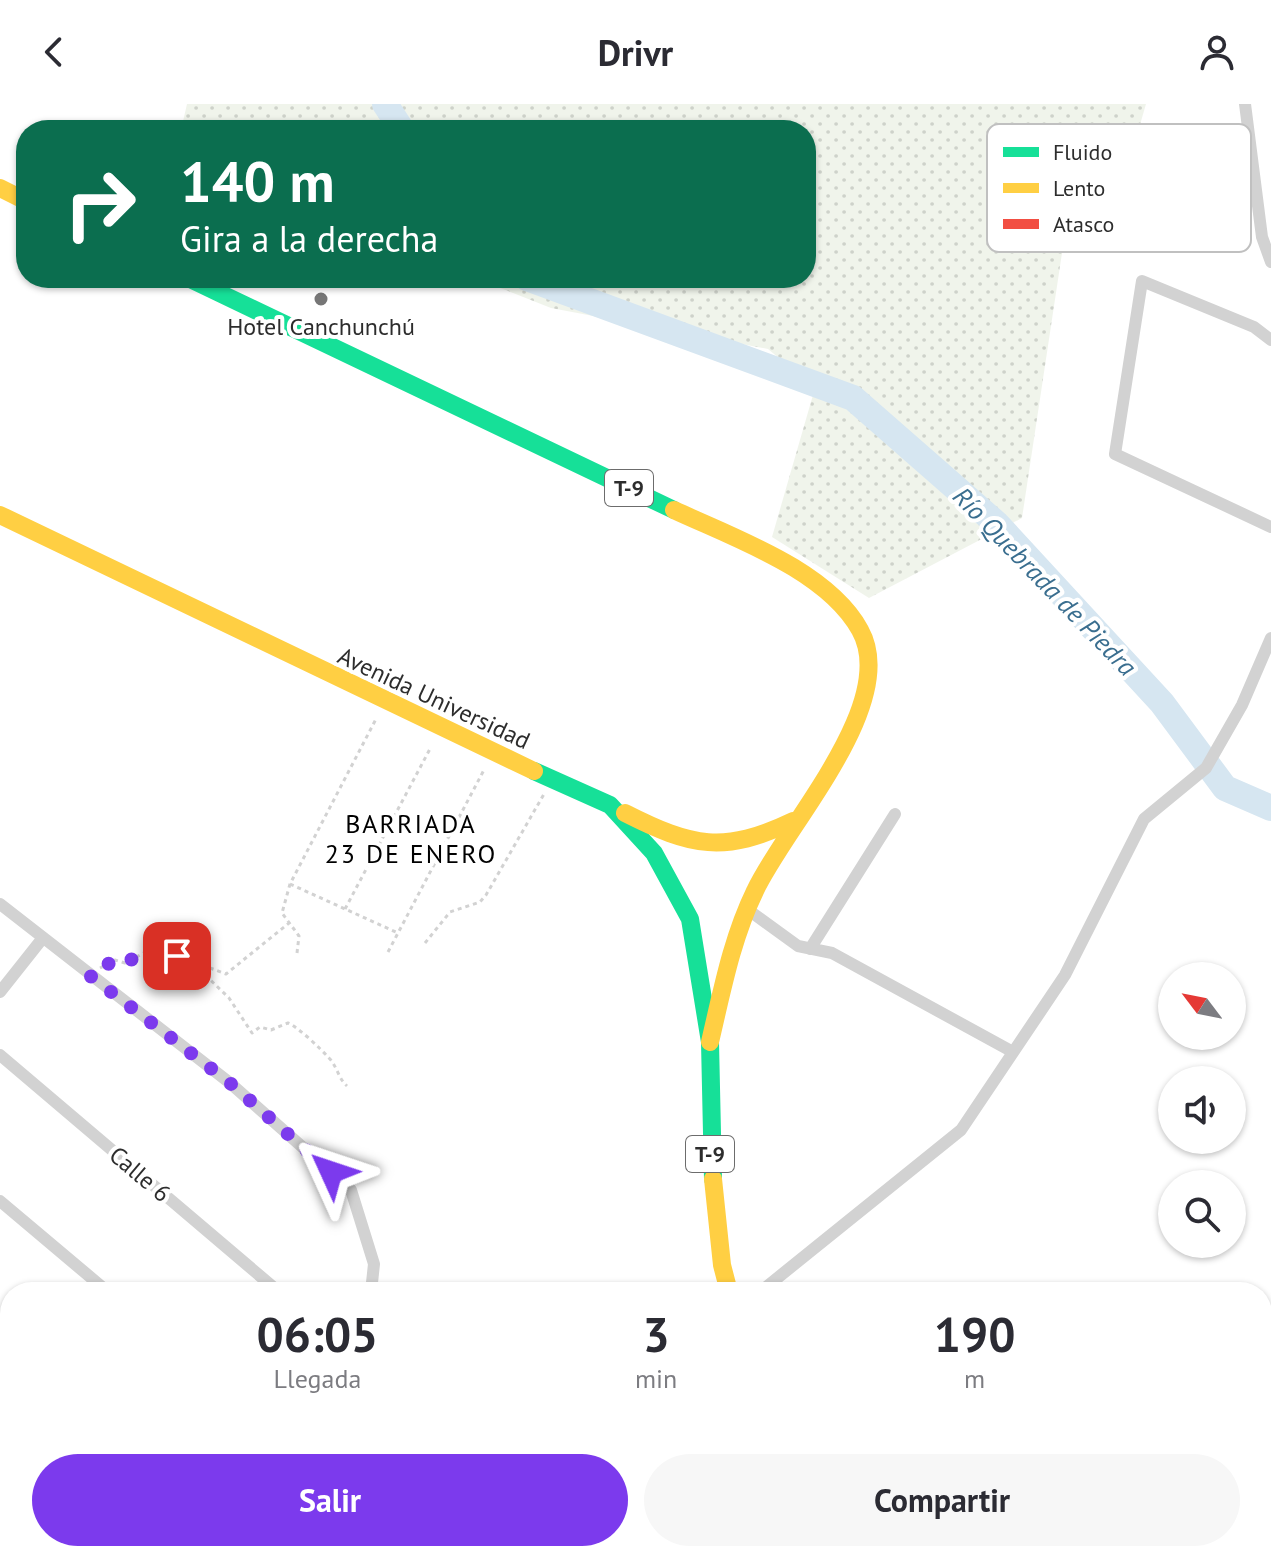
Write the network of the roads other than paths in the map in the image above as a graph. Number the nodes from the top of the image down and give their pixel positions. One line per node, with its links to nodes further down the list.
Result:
1 (1245, 104): 2 (street)
2 (1248, 124)
3 (1251, 141): 4 (street)
4 (1267, 239): 5 (street)
5 (1271, 262)
6 (209, 288): 13 (main road, T-9)
7 (1271, 340): 9 (street)
8 (0, 515): 11 (main road, Avenida Universidad / T-9)
9 (1271, 527)
10 (1271, 638): 20 (street)
11 (610, 805): 13 (main road, T-9); 19 (main road, Avenida Universidad / T-9)
12 (895, 814): 17 (street)
13 (795, 820): 15 (main road, T-9)
14 (0, 904): 16 (street)
15 (747, 909): 17 (street); 19 (main road, T-9)
16 (42, 939): 18 (street); 25 (street)
17 (810, 949): 20 (street)
18 (0, 992)
19 (710, 1042): 26 (main road, T-9)
20 (1013, 1052): 27 (street)
21 (0, 1055): 24 (street, Calle 6)
22 (0, 1201): 23 (street)
23 (96, 1282)
24 (267, 1282)
25 (372, 1282)
26 (726, 1282)
27 (772, 1282)

